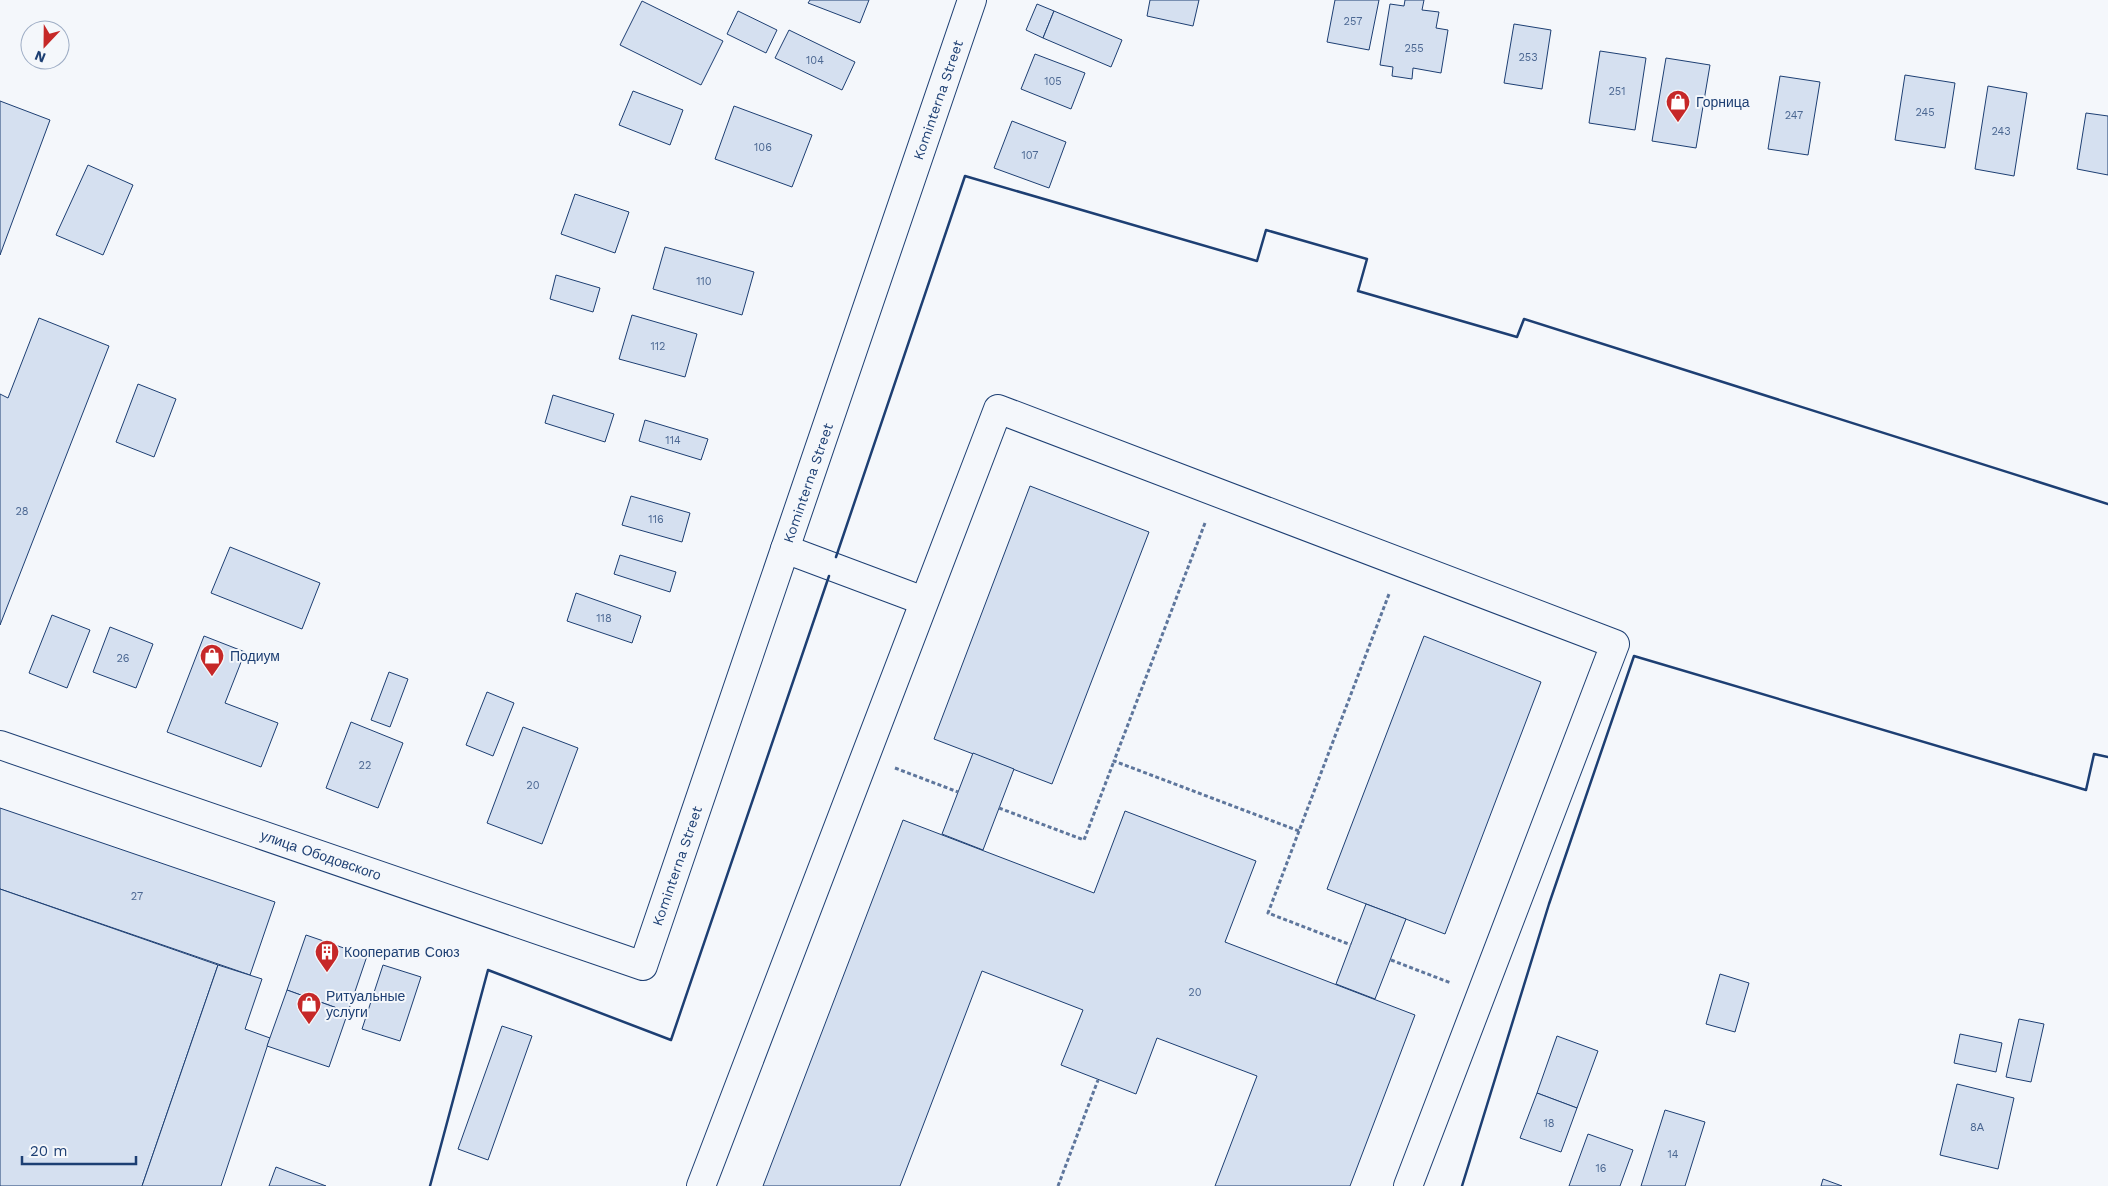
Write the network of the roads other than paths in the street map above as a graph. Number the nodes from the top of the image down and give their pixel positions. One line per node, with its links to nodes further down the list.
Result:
1 (972, 0): 2 (street, Kominterna Street)
2 (785, 549): 3 (street); 5 (street, Kominterna Street)
3 (924, 601): 6 (street); 7 (street)
4 (0, 745): 5 (street, улица Ободовского)
5 (643, 966)
6 (701, 1186)
7 (1408, 1186)

